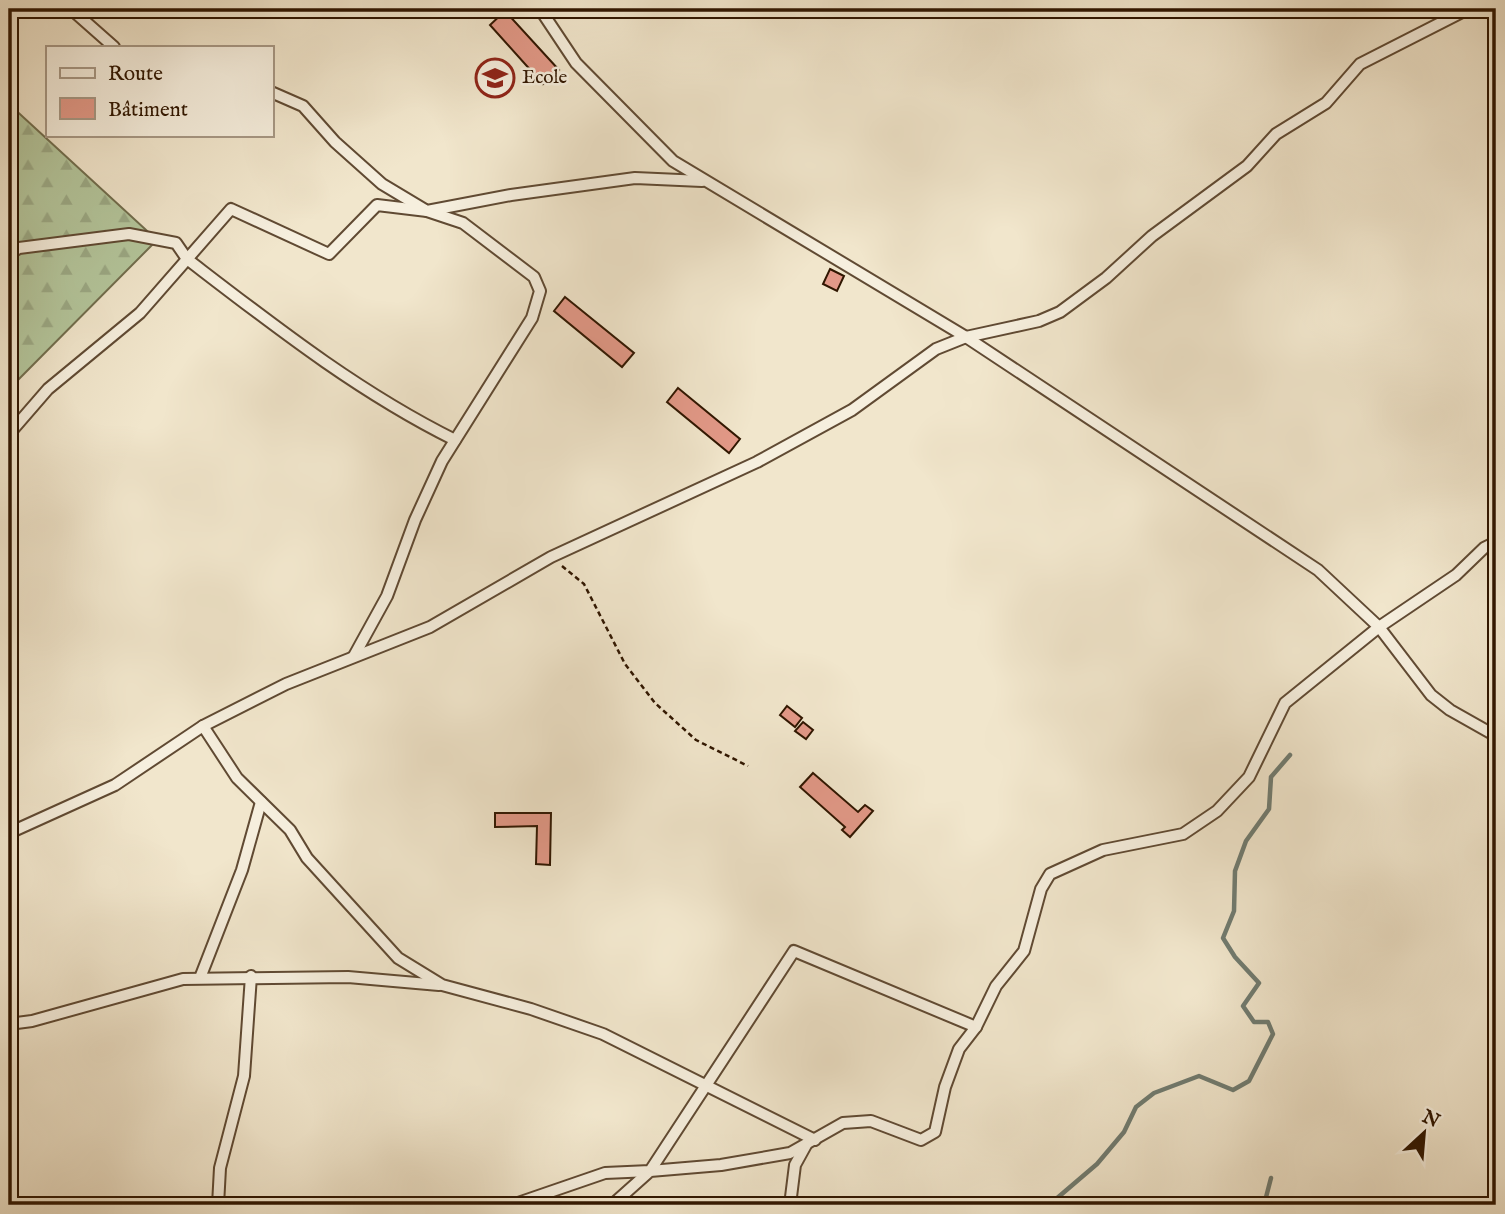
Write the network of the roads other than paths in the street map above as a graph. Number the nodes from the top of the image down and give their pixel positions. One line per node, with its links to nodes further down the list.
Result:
1 (71, 9): 4 (street)
2 (540, 9): 6 (street)
3 (1468, 9): 10 (street)
4 (113, 46)
5 (273, 93): 7 (street)
6 (705, 181): 7 (street); 10 (street)
7 (427, 211): 9 (street); 12 (street)
8 (9, 254): 9 (street)
9 (187, 259): 11 (street); 12 (street)
10 (966, 337): 14 (street); 15 (street)
11 (9, 434)
12 (455, 440): 15 (street)
13 (1496, 542): 14 (street)
14 (1379, 627): 17 (street); 24 (street)
15 (354, 656): 16 (street)
16 (203, 726): 18 (street); 19 (street)
17 (1496, 736)
18 (261, 802): 21 (street); 22 (street)
19 (9, 833)
20 (251, 976): 21 (street); 22 (street); 28 (street)
21 (200, 978): 23 (street)
22 (442, 985): 25 (street)
23 (9, 1024)
24 (976, 1027): 25 (street); 26 (street)
25 (707, 1087): 26 (street); 27 (street)
26 (810, 1143): 27 (street); 31 (street)
27 (650, 1171): 29 (street); 30 (street)
28 (218, 1205)
29 (512, 1205)
30 (612, 1205)
31 (790, 1205)

